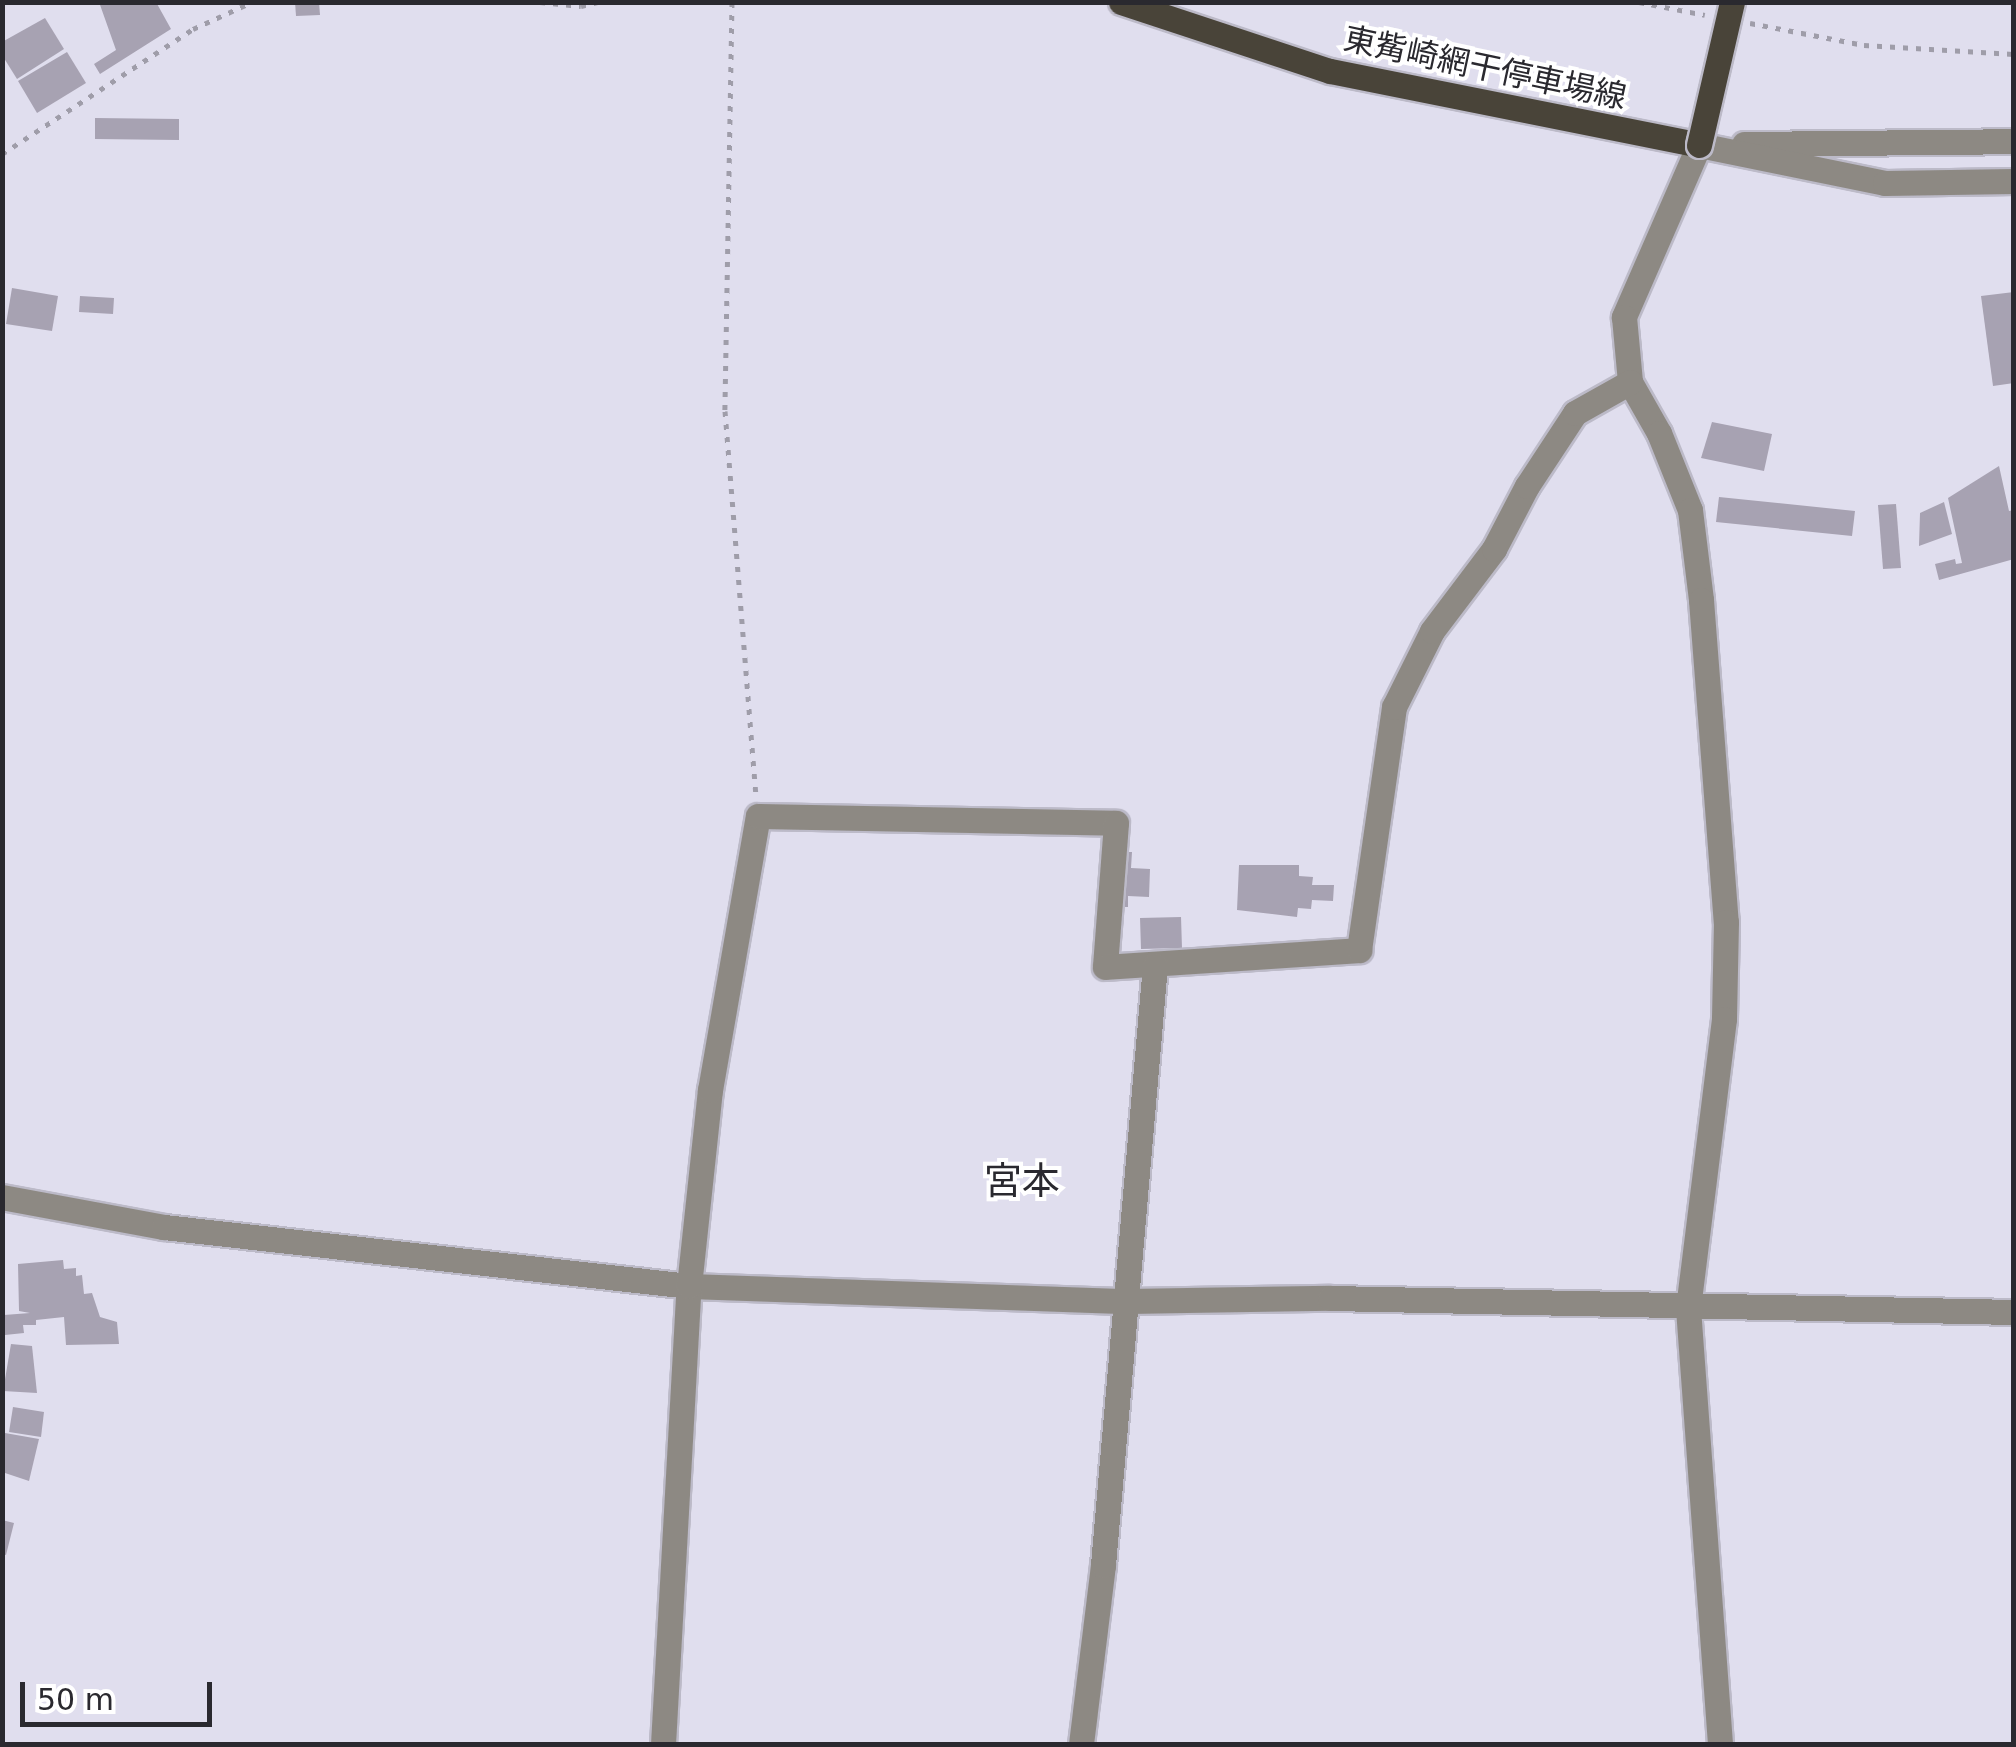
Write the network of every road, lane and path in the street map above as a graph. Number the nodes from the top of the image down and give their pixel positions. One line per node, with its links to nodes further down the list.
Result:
1 (252, 2): 11 (path)
2 (540, 2): 3 (path)
3 (598, 2)
4 (732, 2): 14 (path)
5 (1122, 2): 10 (main road, 東觜崎網干停車場線)
6 (1639, 2): 7 (path)
7 (1726, 13): 8 (path); 10 (main road, bridge)
8 (2014, 54)
9 (2014, 141): 10 (street)
10 (1699, 145): 12 (street); 13 (street)
11 (2, 154)
12 (2014, 181)
13 (1630, 382): 15 (street); 19 (street)
14 (758, 816): 15 (street); 17 (street)
15 (1155, 965): 18 (street)
16 (2, 1198): 17 (street)
17 (689, 1286): 18 (street); 21 (street)
18 (1128, 1301): 19 (street); 22 (street)
19 (1688, 1308): 20 (street); 23 (street)
20 (2014, 1312)
21 (663, 1744)
22 (1082, 1744)
23 (1720, 1744)

